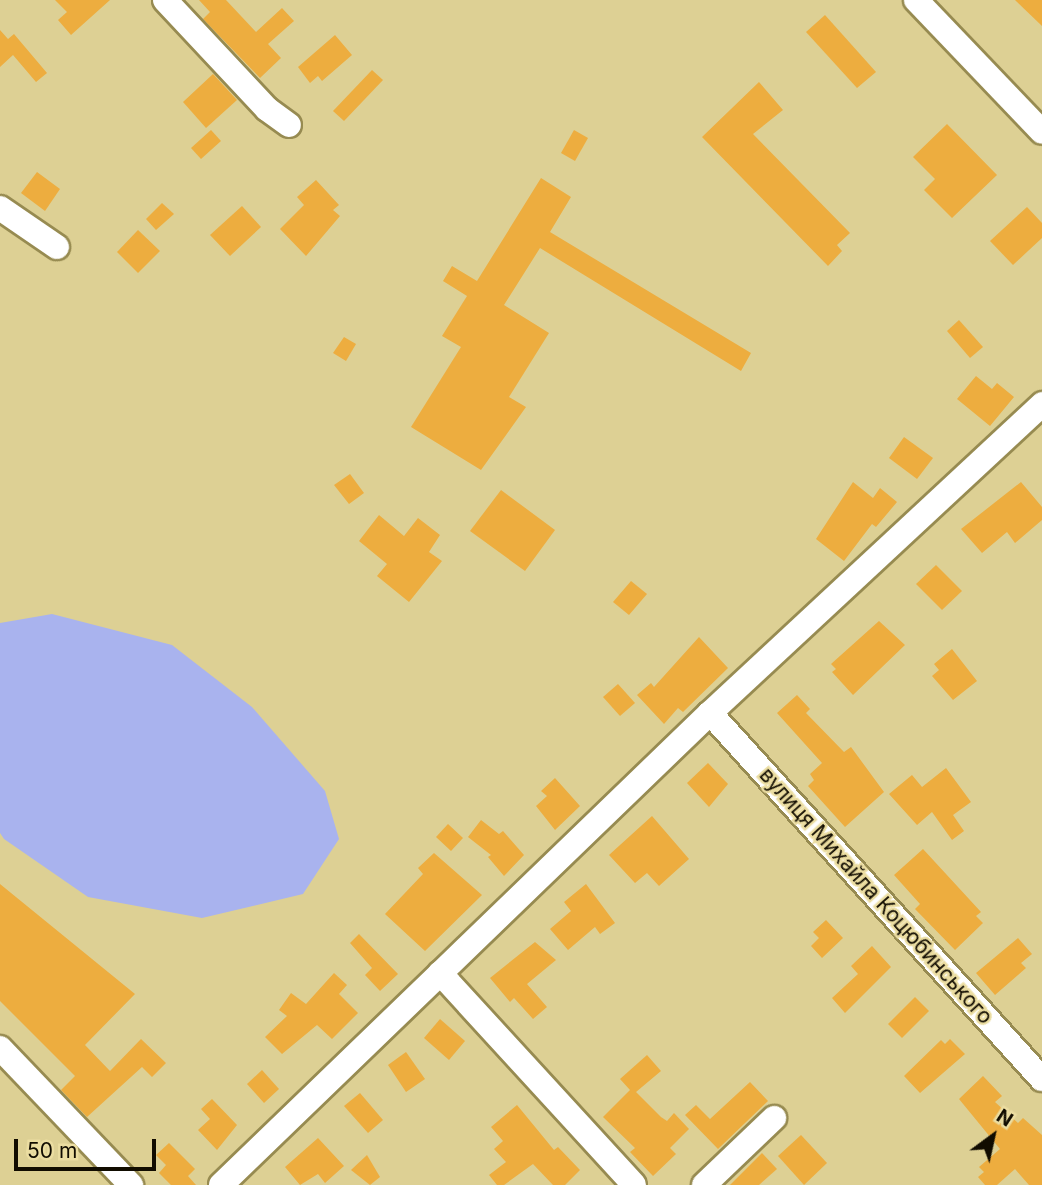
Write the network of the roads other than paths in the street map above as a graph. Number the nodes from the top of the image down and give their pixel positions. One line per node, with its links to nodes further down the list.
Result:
1 (165, 0): 3 (street)
2 (916, 0): 4 (street)
3 (289, 125)
4 (1042, 132)
5 (0, 208): 6 (street)
6 (57, 247)
7 (1042, 404): 8 (street)
8 (710, 713): 9 (street); 11 (street, вулиця Михайла Коцюбинського)
9 (440, 973): 14 (street); 15 (street)
10 (0, 1048): 13 (street)
11 (1042, 1079)
12 (774, 1118): 16 (street)
13 (131, 1185)
14 (221, 1185)
15 (634, 1185)
16 (704, 1185)

